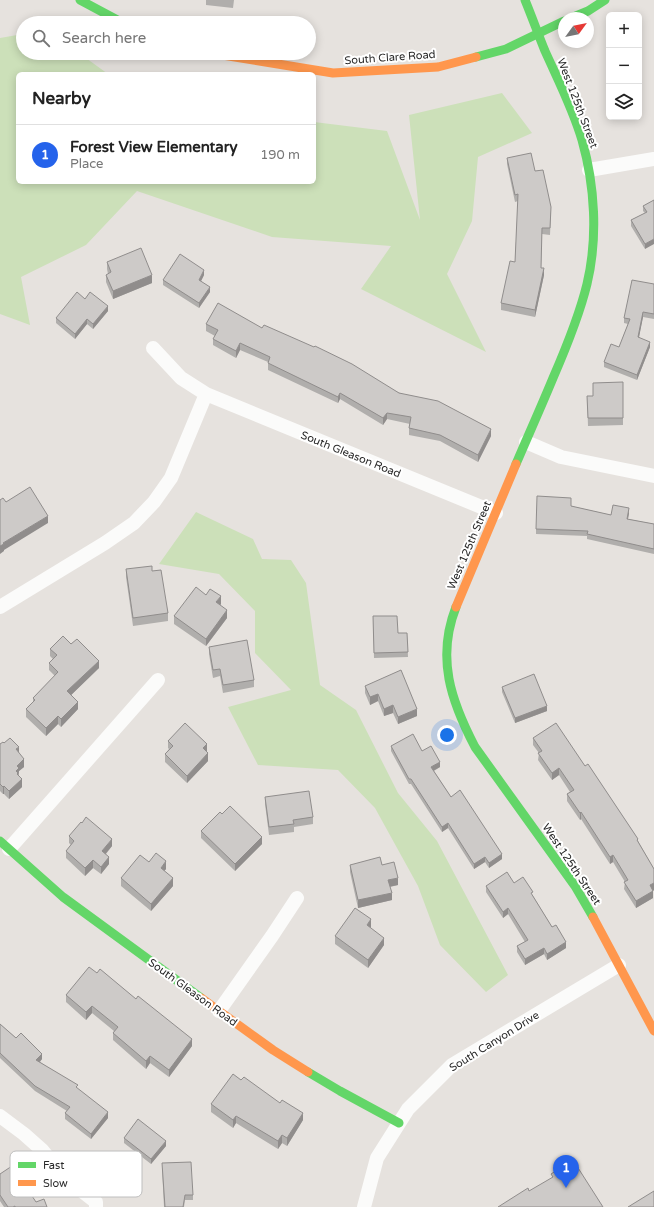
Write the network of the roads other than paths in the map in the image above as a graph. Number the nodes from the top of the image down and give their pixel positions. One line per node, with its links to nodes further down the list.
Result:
1 (80, 0): 5 (street)
2 (525, 0): 7 (street, West 125th Street)
3 (605, 0): 4 (street)
4 (586, 12)
5 (109, 16)
6 (558, 24): 7 (street, South Clare Road)
7 (538, 35): 8 (street, South Clare Road); 10 (street, West 125th Street)
8 (253, 60)
9 (654, 159): 10 (street)
10 (588, 170): 13 (street, West 125th Street)
11 (153, 348): 12 (street, South Gleason Road)
12 (206, 394): 15 (street, South Gleason Road); 16 (street)
13 (526, 442): 14 (street); 15 (street, West 125th Street)
14 (654, 476)
15 (496, 513): 20 (street, West 125th Street)
16 (0, 608)
17 (158, 680): 18 (street)
18 (4, 845): 21 (street, South Gleason Road)
19 (297, 898): 21 (street)
20 (619, 965): 22 (street, West 125th Street); 24 (street, South Canyon Drive)
21 (219, 1011): 24 (street, South Gleason Road)
22 (654, 1031)
23 (0, 1116): 25 (street)
24 (399, 1123): 28 (street, South Canyon Drive)
25 (43, 1151)
26 (90, 1197): 27 (street)
27 (96, 1207)
28 (364, 1207)

